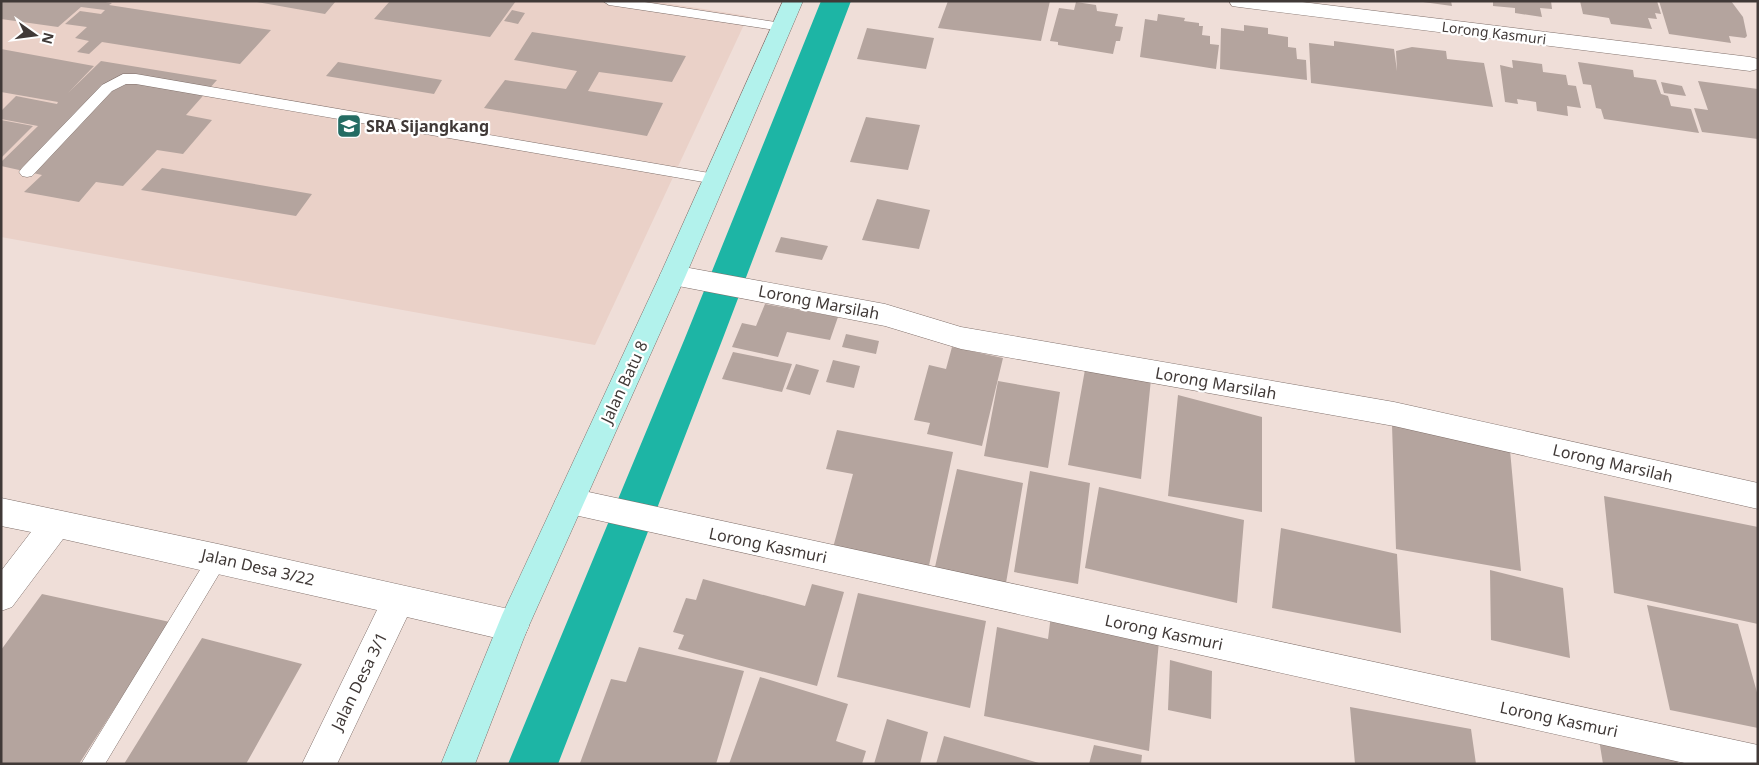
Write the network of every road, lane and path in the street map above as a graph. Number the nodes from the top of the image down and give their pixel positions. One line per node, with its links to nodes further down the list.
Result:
1 (609, 1): 4 (lane)
2 (793, 1): 4 (street, Jalan Batu 8)
3 (1238, 1): 5 (street, Lorong Kasmuri)
4 (782, 27): 7 (street, Jalan Batu 8)
5 (1750, 64)
6 (27, 172): 7 (lane)
7 (715, 179): 8 (street, Jalan Batu 8)
8 (673, 275): 9 (street, Lorong Marsilah); 10 (street, Jalan Batu 8)
9 (1758, 496)
10 (570, 501): 16 (street, Jalan Batu 8); 17 (street, Lorong Kasmuri)
11 (1, 512): 12 (street, Jalan Desa 3/22)
12 (55, 525): 13 (street, Jalan Desa 3/22); 14 (street)
13 (218, 558): 15 (street, Jalan Desa 3/22); 18 (lane)
14 (1, 596)
15 (399, 599): 16 (street, Jalan Desa 3/22); 19 (street, Jalan Desa 3/1)
16 (513, 626): 20 (street, Jalan Batu 8)
17 (1758, 762)
18 (92, 764)
19 (319, 764)
20 (458, 764)

